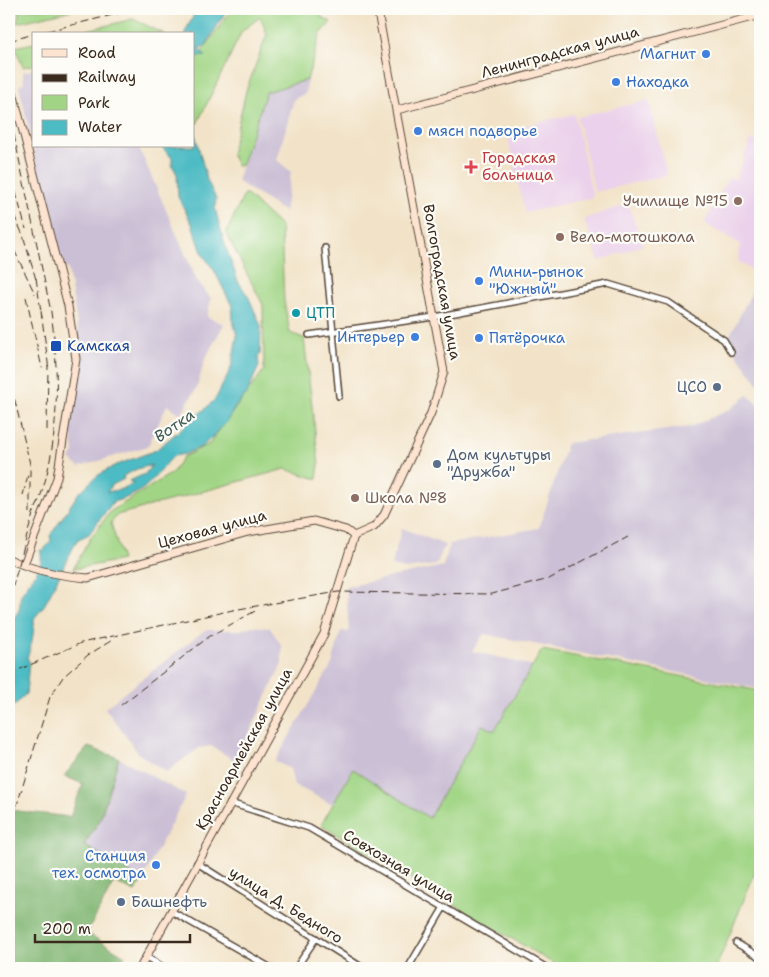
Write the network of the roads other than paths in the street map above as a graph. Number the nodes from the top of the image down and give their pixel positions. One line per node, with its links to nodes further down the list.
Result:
1 (380, 9): 4 (main road, Волгоградская улица)
2 (760, 15): 4 (main road, Ленинградская улица)
3 (9, 77): 13 (main road)
4 (397, 110): 6 (main road, Волгоградская улица)
5 (326, 248): 7 (street)
6 (434, 317): 7 (street); 9 (street); 11 (main road, Волгоградская улица)
7 (332, 332): 8 (street); 10 (street)
8 (310, 335)
9 (731, 352)
10 (339, 396)
11 (354, 536): 13 (main road, Цеховая улица); 14 (main road, Красноармейская улица)
12 (9, 559): 13 (main road, Цеховая улица)
13 (26, 565)
14 (230, 803): 15 (main road, Красноармейская улица); 16 (street, Совхозная улица)
15 (197, 863): 17 (main road, Красноармейская улица); 18 (street, улица Д. Бедного)
16 (444, 907): 27 (street); 28 (street, Совхозная улица)
17 (171, 911): 20 (main road, Красноармейская улица); 24 (street)
18 (316, 938): 25 (street); 26 (street, улица Д. Бедного)
19 (736, 943): 21 (street)
20 (146, 957): 22 (main road, Красноармейская улица); 23 (street)
21 (760, 958)
22 (140, 968)
23 (165, 968)
24 (271, 968)
25 (296, 968)
26 (363, 968)
27 (408, 968)
28 (547, 968)

